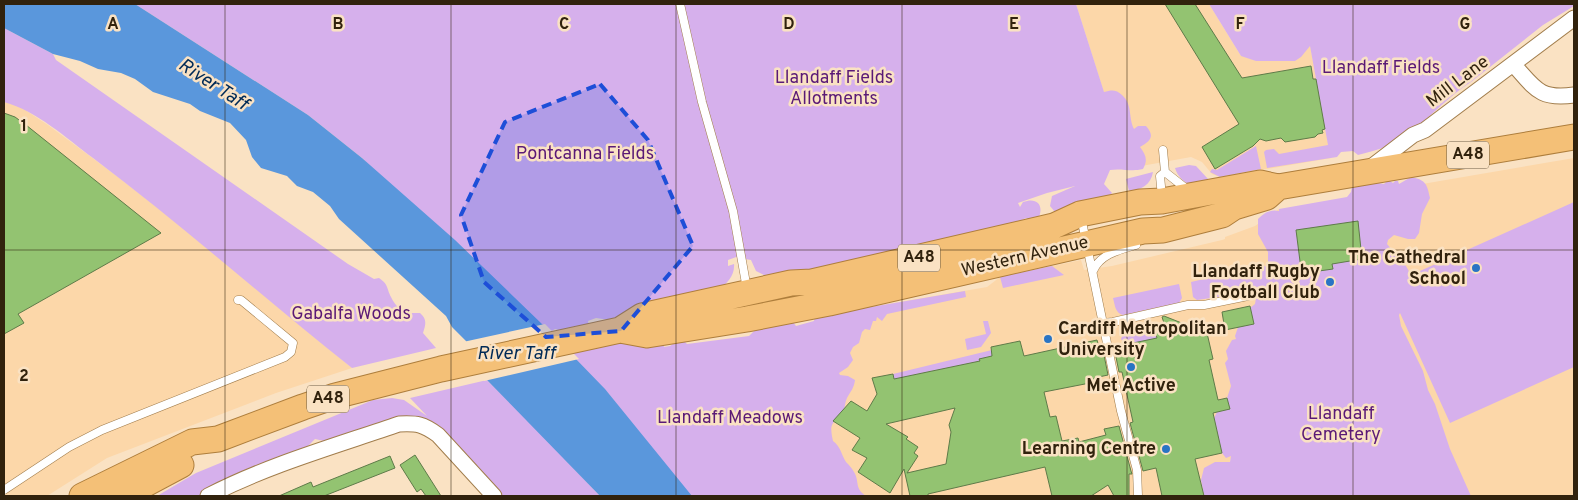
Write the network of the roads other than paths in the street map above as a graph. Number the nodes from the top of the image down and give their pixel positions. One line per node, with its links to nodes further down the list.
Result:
1 (680, 4): 15 (lane)
2 (1574, 18): 3 (street, Mill Lane)
3 (1513, 64): 4 (street); 8 (street, Mill Lane)
4 (1574, 95)
5 (1574, 137): 8 (highway, Western Avenue / A48)
6 (1163, 150): 7 (lane)
7 (1166, 172): 10 (lane); 12 (lane)
8 (1362, 173): 9 (highway, Western Avenue / A48)
9 (1278, 187): 10 (highway, Western Avenue / A48); 12 (highway, Western Avenue / A48)
10 (1198, 194): 12 (highway, Western Avenue / A48)
11 (1080, 214): 12 (highway, Western Avenue / A48); 13 (lane); 15 (highway, Western Avenue / A48)
12 (1158, 224): 13 (highway, Western Avenue / A48); 14 (lane)
13 (1087, 243): 14 (lane); 19 (highway, Western Avenue / A48)
14 (1093, 271): 18 (lane)
15 (748, 293): 19 (highway, Western Avenue / A48)
16 (1248, 296): 18 (lane)
17 (238, 300): 21 (lane)
18 (1104, 323): 26 (lane)
19 (620, 330): 20 (highway, Western Avenue / A48)
20 (218, 439): 22 (highway, Western Avenue / A48); 23 (highway, Western Avenue / A48)
21 (4, 490)
22 (82, 496)
23 (123, 496)
24 (208, 496): 25 (street)
25 (494, 496)
26 (1138, 496)

